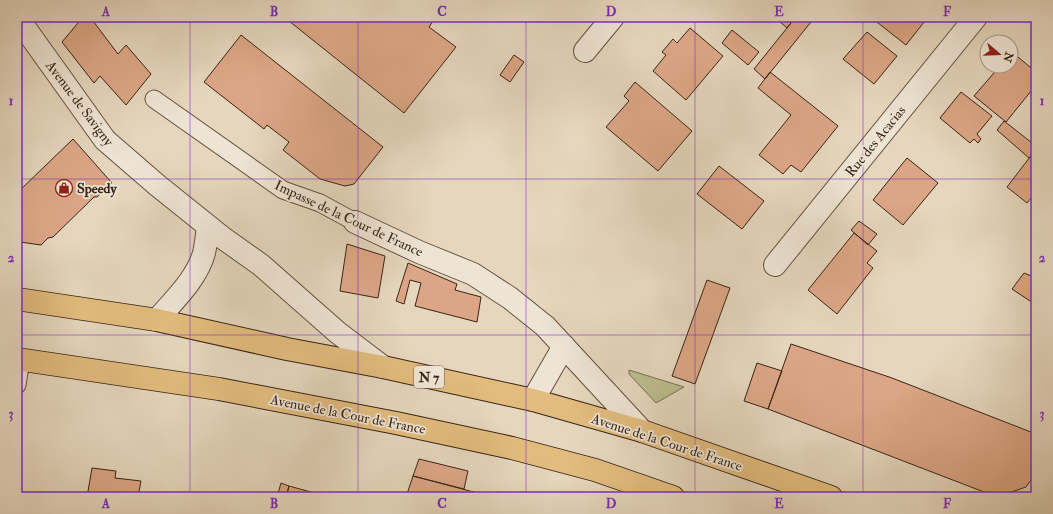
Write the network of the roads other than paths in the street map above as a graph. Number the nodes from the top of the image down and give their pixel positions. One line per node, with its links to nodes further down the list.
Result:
1 (17, 17): 7 (street, Avenue de Savigny)
2 (613, 17): 4 (street)
3 (976, 17): 8 (street, Rue des Acacias)
4 (585, 51)
5 (154, 99): 6 (lane, Impasse de la Cour de France)
6 (355, 222): 11 (street, Impasse de la Cour de France)
7 (208, 226): 10 (street); 13 (street, Avenue de la Cour de France)
8 (775, 265)
9 (17, 298): 10 (main road, Avenue de la Cour de France / N 7)
10 (157, 320): 13 (main road, Avenue de la Cour de France / N 7)
11 (564, 346): 15 (street); 16 (street, Impasse de la Cour de France)
12 (19, 359): 14 (lane); 17 (main road, Avenue de la Cour de France)
13 (384, 367): 15 (main road, Avenue de la Cour de France / N 7)
14 (17, 385)
15 (533, 400): 16 (main road, Avenue de la Cour de France / N 7)
16 (642, 431): 18 (main road, Avenue de la Cour de France / N 7)
17 (673, 497)
18 (830, 497)

